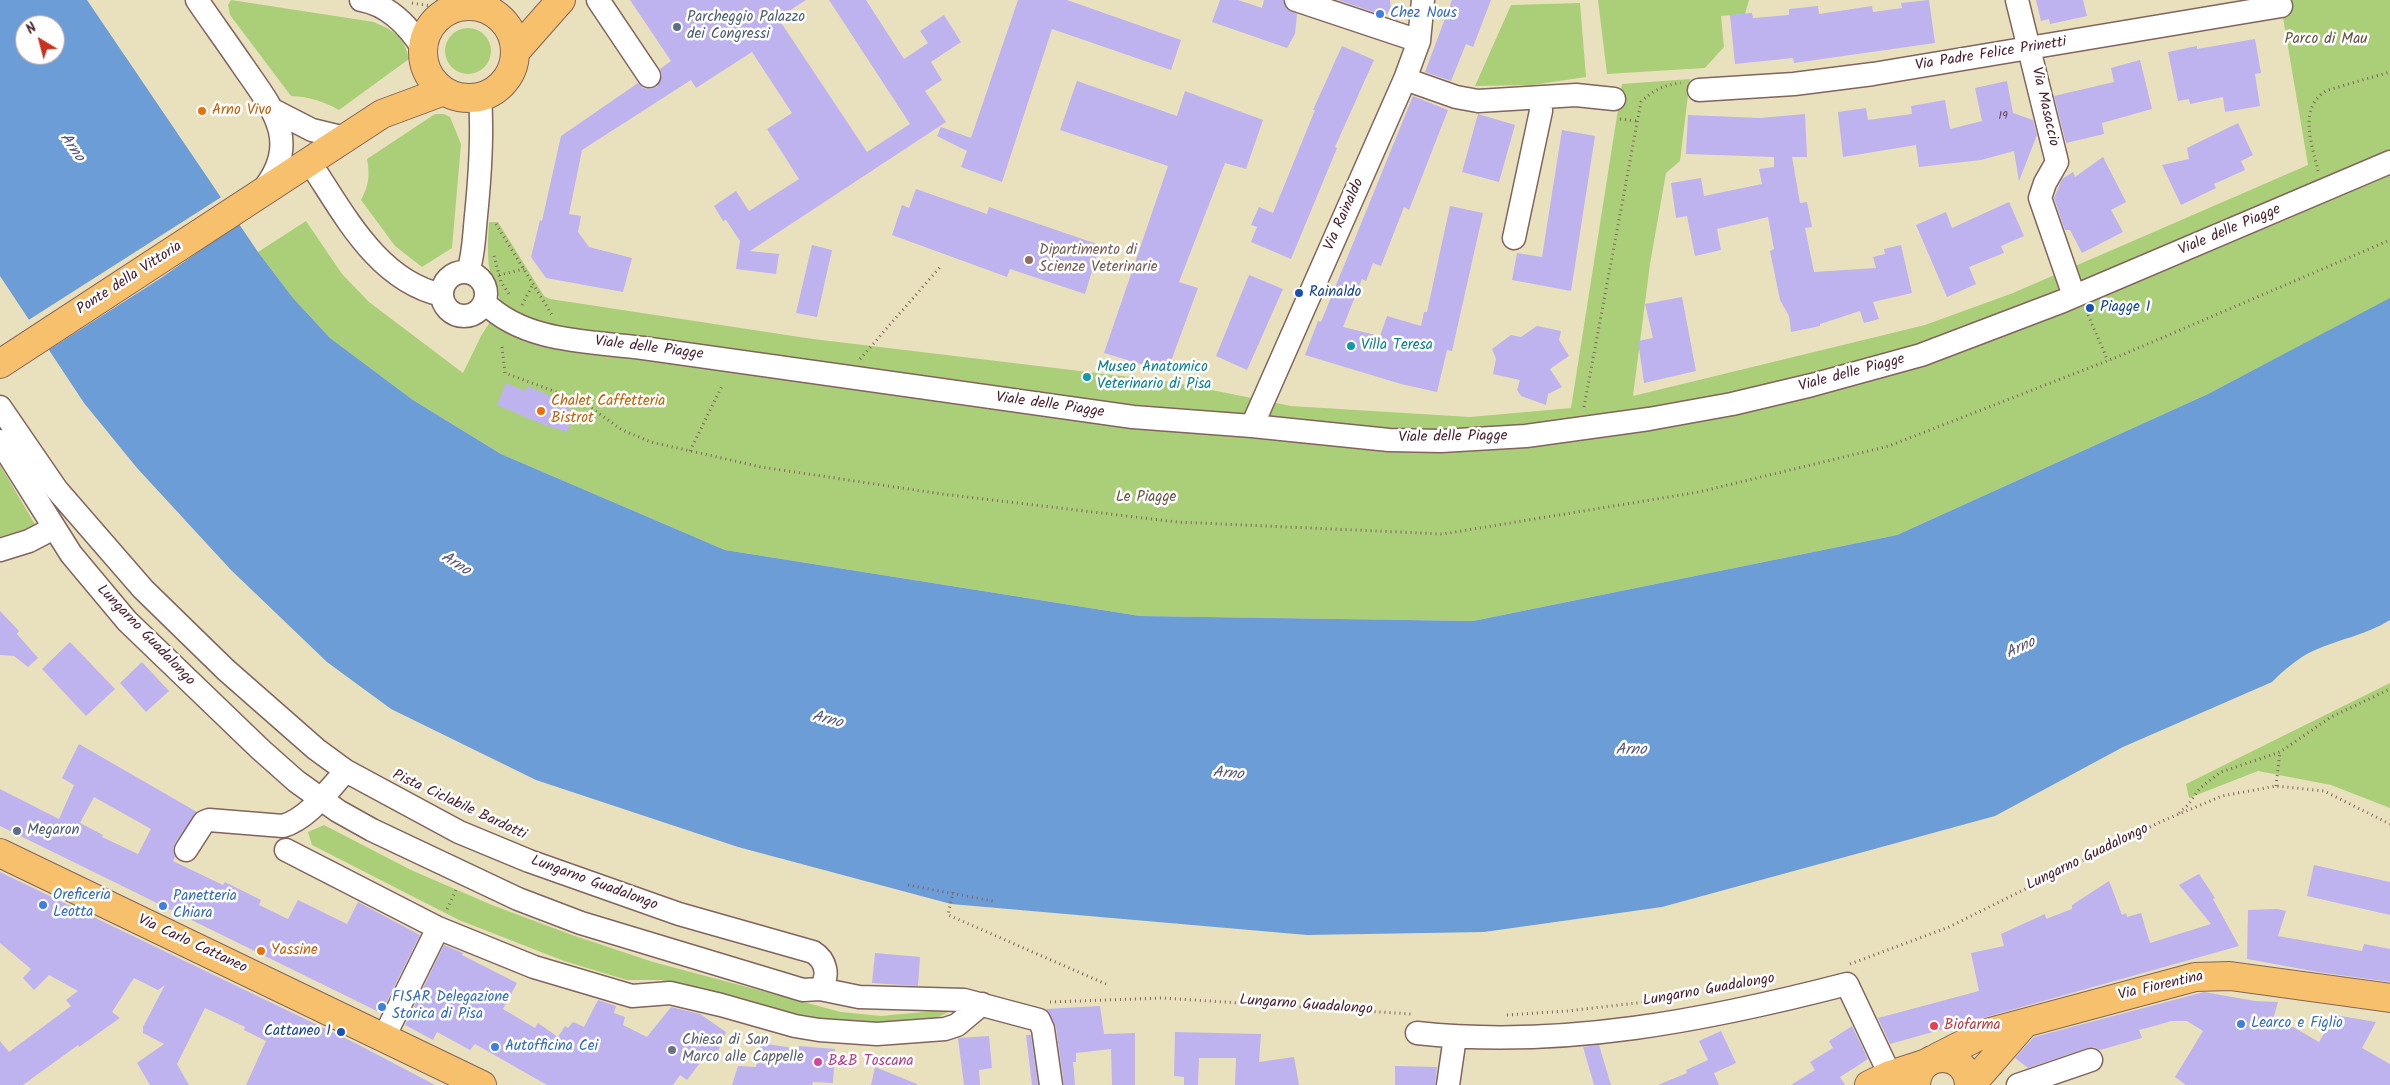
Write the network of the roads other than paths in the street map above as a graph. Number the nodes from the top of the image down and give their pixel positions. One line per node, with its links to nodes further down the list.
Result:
1 (197, 0): 10 (street)
2 (361, 0): 15 (street)
3 (554, 0): 11 (main road)
4 (562, 0): 14 (main road)
5 (598, 0): 16 (street)
6 (1296, 0): 12 (street)
7 (1423, 0): 12 (street, Via Rainaldo)
8 (2017, 0): 13 (street, Via Masaccio)
9 (2281, 6): 13 (street, Via Padre Felice Prinetti)
10 (213, 11): 23 (street)
11 (494, 13): 14 (main road); 15 (main road)
12 (1419, 41): 17 (street, Via Rainaldo)
13 (2030, 49): 18 (street, Via Padre Felice Prinetti); 32 (street, Via Masaccio)
14 (516, 51): 20 (main road)
15 (424, 56): 19 (main road); 24 (main road)
16 (649, 76)
17 (1405, 79): 21 (street); 36 (street, Via Rainaldo)
18 (1699, 90)
19 (444, 91): 20 (main road); 24 (main road)
20 (480, 97): 30 (street)
21 (1540, 98): 22 (street); 29 (street)
22 (1614, 99)
23 (273, 110): 25 (street); 28 (street)
24 (382, 114): 25 (main road, Ponte della Vittoria)
25 (345, 138): 28 (main road, Ponte della Vittoria)
26 (2390, 162): 32 (street, Viale delle Piagge)
27 (318, 175): 31 (street)
28 (261, 193): 34 (main road, Ponte della Vittoria)
29 (1514, 238)
30 (468, 272): 31 (street); 33 (street)
31 (442, 295): 33 (street)
32 (2074, 296): 36 (street, Viale delle Piagge)
33 (485, 303): 36 (street, Viale delle Piagge)
34 (7, 360)
35 (0, 407): 39 (street, Lungarno Guadalongo)
36 (1252, 426)
37 (0, 441): 38 (street, Lungarno Guadalongo)
38 (54, 528): 40 (street); 41 (street, Lungarno Guadalongo)
39 (96, 536): 41 (street); 42 (street, Lungarno Guadalongo)
40 (0, 550)
41 (71, 554): 43 (street, Lungarno Guadalongo)
42 (226, 670): 43 (street, Lungarno Guadalongo); 44 (street, Lungarno Guadalongo)
43 (201, 694): 45 (street, Lungarno Guadalongo)
44 (346, 771): 45 (street); 50 (street, Lungarno Guadalongo)
45 (320, 798): 46 (street); 50 (street, Lungarno Guadalongo)
46 (186, 850)
47 (286, 850): 49 (street)
48 (0, 853): 55 (main road, Via Carlo Cattaneo)
49 (438, 928): 52 (street); 55 (street)
50 (820, 989): 52 (street, Lungarno Guadalongo)
51 (2390, 998): 54 (main road, Via Fiorentina)
52 (982, 1004): 61 (street, Lungarno Guadalongo)
53 (1415, 1023): 56 (street)
54 (2024, 1024): 58 (main road, Via Fiorentina); 63 (main road)
55 (384, 1037): 60 (main road, Via Carlo Cattaneo)
56 (1455, 1037): 59 (street); 62 (street)
57 (2091, 1060): 64 (street)
58 (1927, 1068): 59 (main road, Via Fiorentina); 63 (main road)
59 (1880, 1080)
60 (482, 1085)
61 (1051, 1085)
62 (1448, 1085)
63 (1970, 1085)
64 (2018, 1085)

